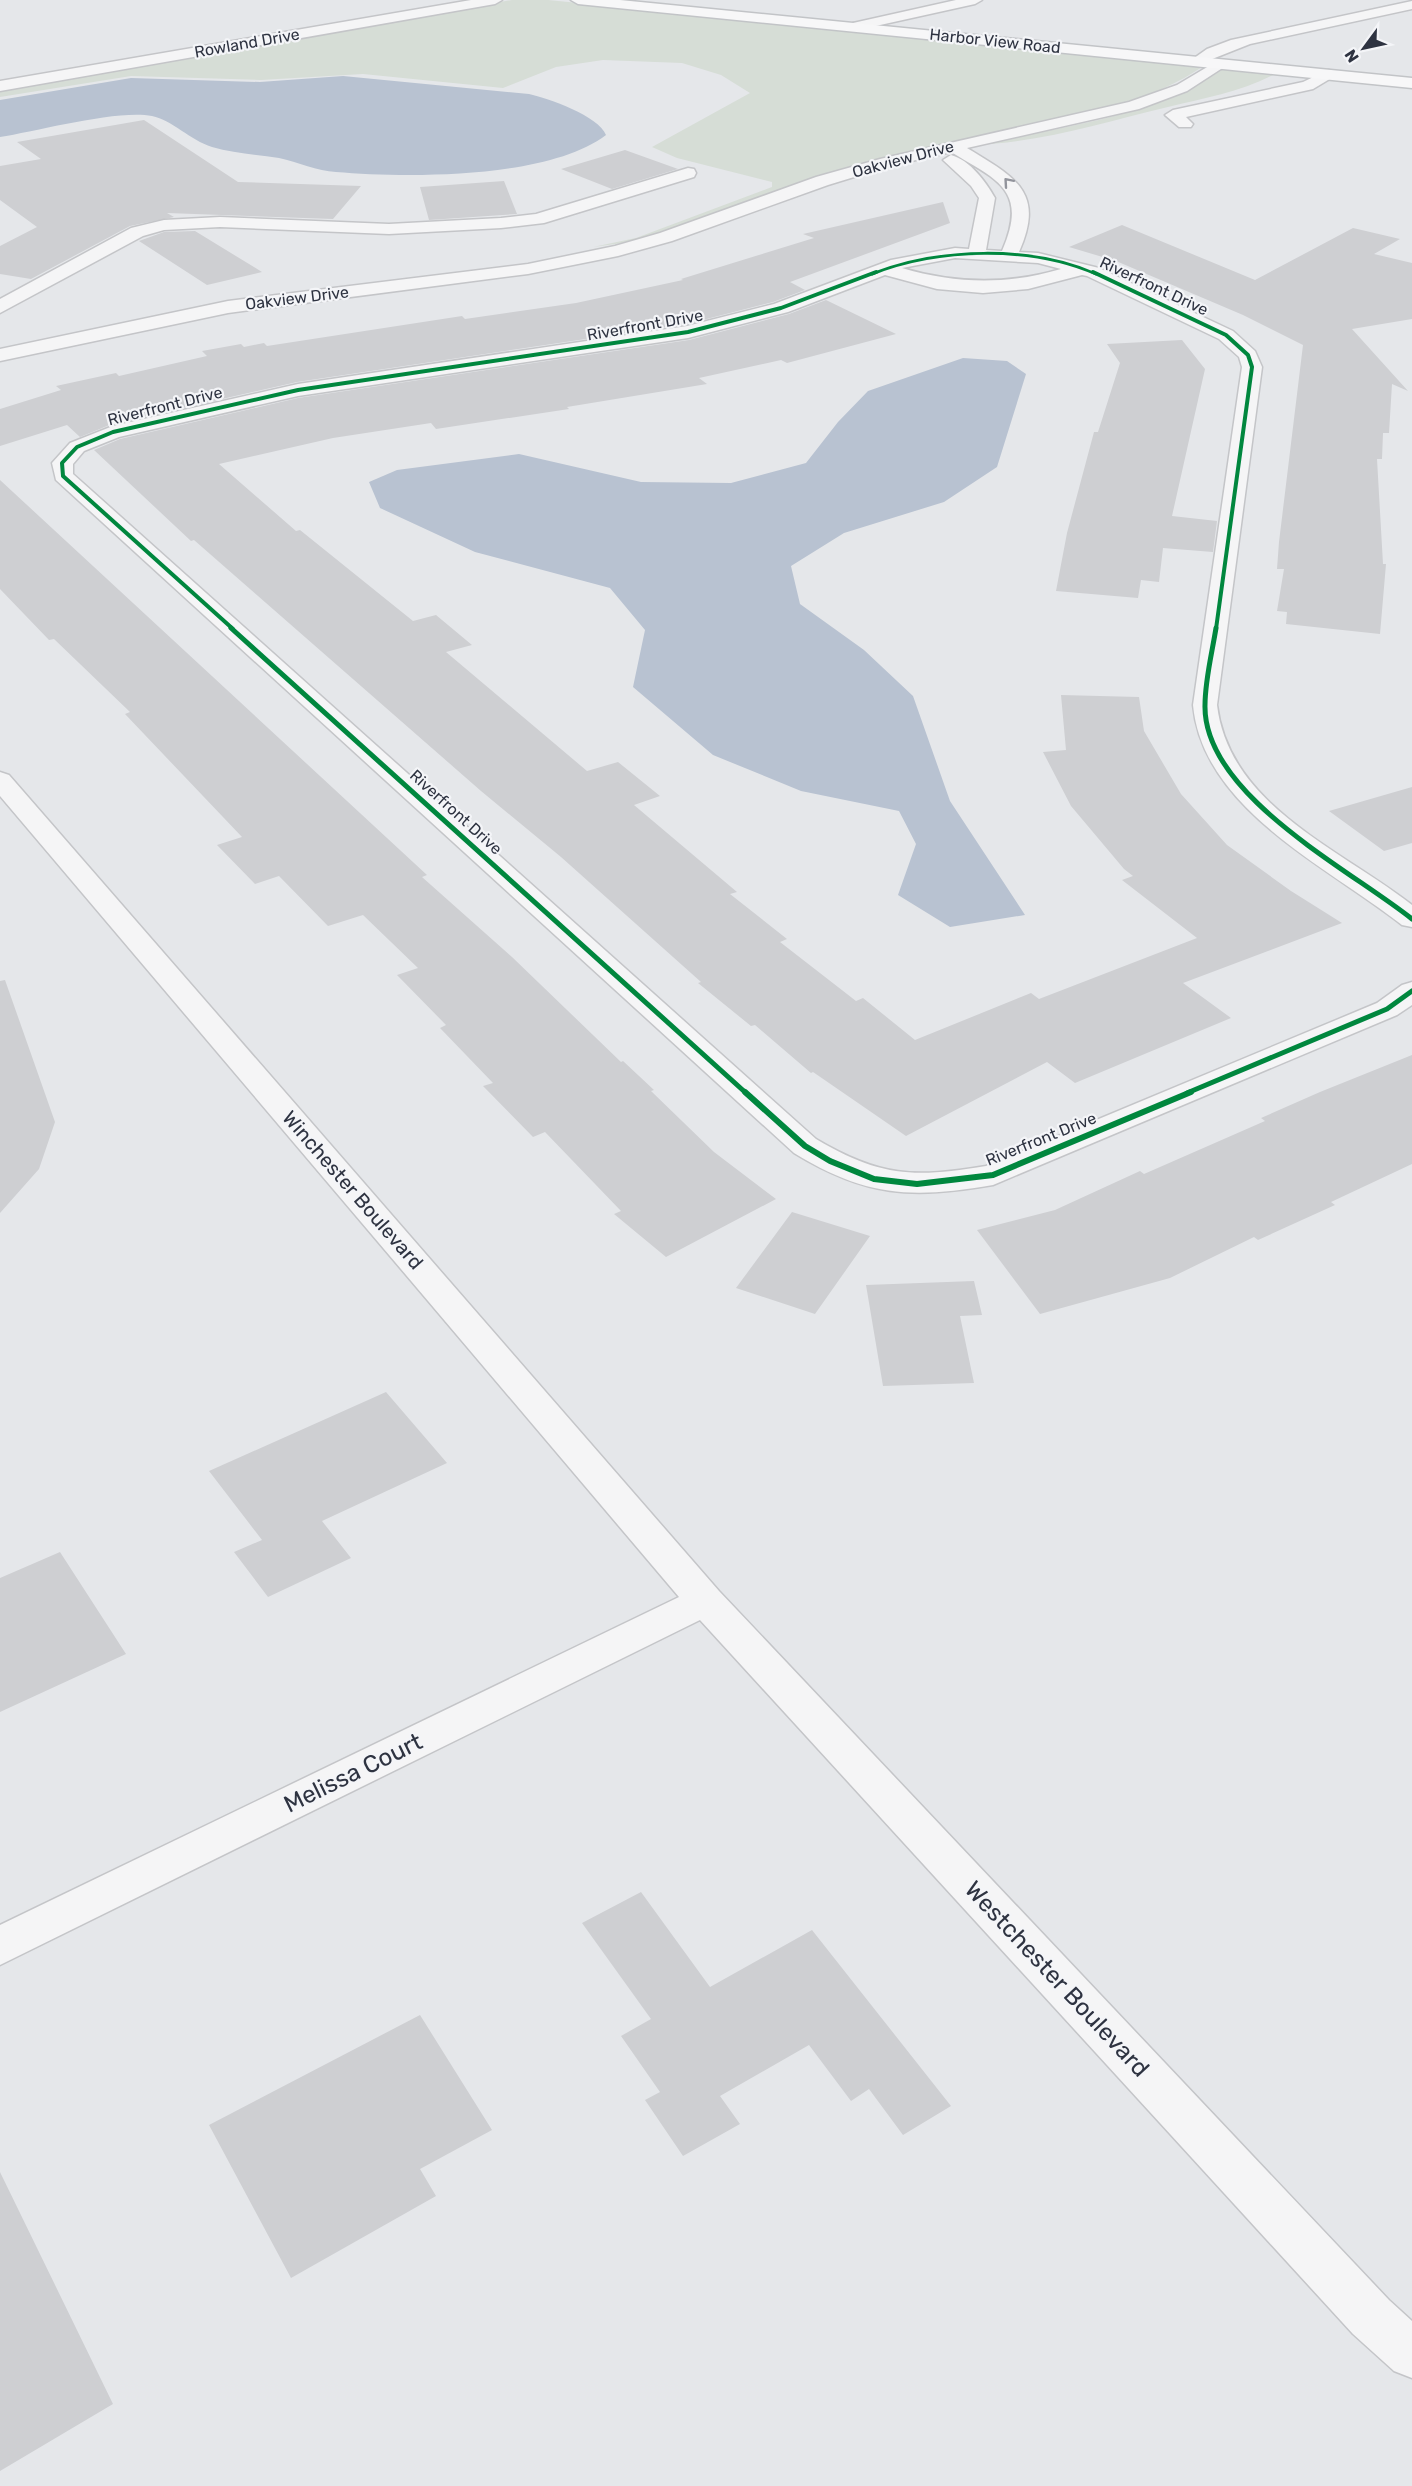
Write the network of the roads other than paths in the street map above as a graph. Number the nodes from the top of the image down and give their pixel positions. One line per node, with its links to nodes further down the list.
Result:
1 (495, 0): 10 (street, Rowland Drive)
2 (578, 0): 5 (main road, Harbor View Road)
3 (975, 0): 5 (street)
4 (1412, 5): 6 (street)
5 (853, 27): 6 (main road, Harbor View Road)
6 (1197, 61): 7 (main road, Harbor View Road)
7 (1219, 63): 8 (main road, Harbor View Road); 12 (street, Oakview Drive)
8 (1328, 74): 9 (main road, Harbor View Road); 11 (street)
9 (1412, 82)
10 (0, 86)
11 (1185, 124)
12 (952, 146): 13 (street, Oakview Drive); 17 (street, one-way to 12)
13 (931, 151): 14 (street, Oakview Drive); 16 (street)
14 (913, 156): 16 (street); 21 (street, Oakview Drive)
15 (688, 174): 18 (street)
16 (987, 208): 17 (street); 19 (street)
17 (1020, 208): 20 (street)
18 (538, 219): 21 (street); 24 (street)
19 (964, 246): 20 (street, Riverfront Drive); 22 (street, Riverfront Drive)
20 (1008, 255): 23 (street, Riverfront Drive)
21 (585, 258): 25 (street, Oakview Drive)
22 (884, 269): 23 (street); 28 (street, Riverfront Drive)
23 (1082, 269): 27 (street, Riverfront Drive)
24 (0, 306)
25 (4, 350)
26 (0, 780): 29 (street, Winchester Boulevard)
27 (1412, 919)
28 (1412, 990)
29 (705, 1601): 30 (street, Melissa Court); 31 (street, Westchester Boulevard)
30 (0, 1946)
31 (1412, 2354)

